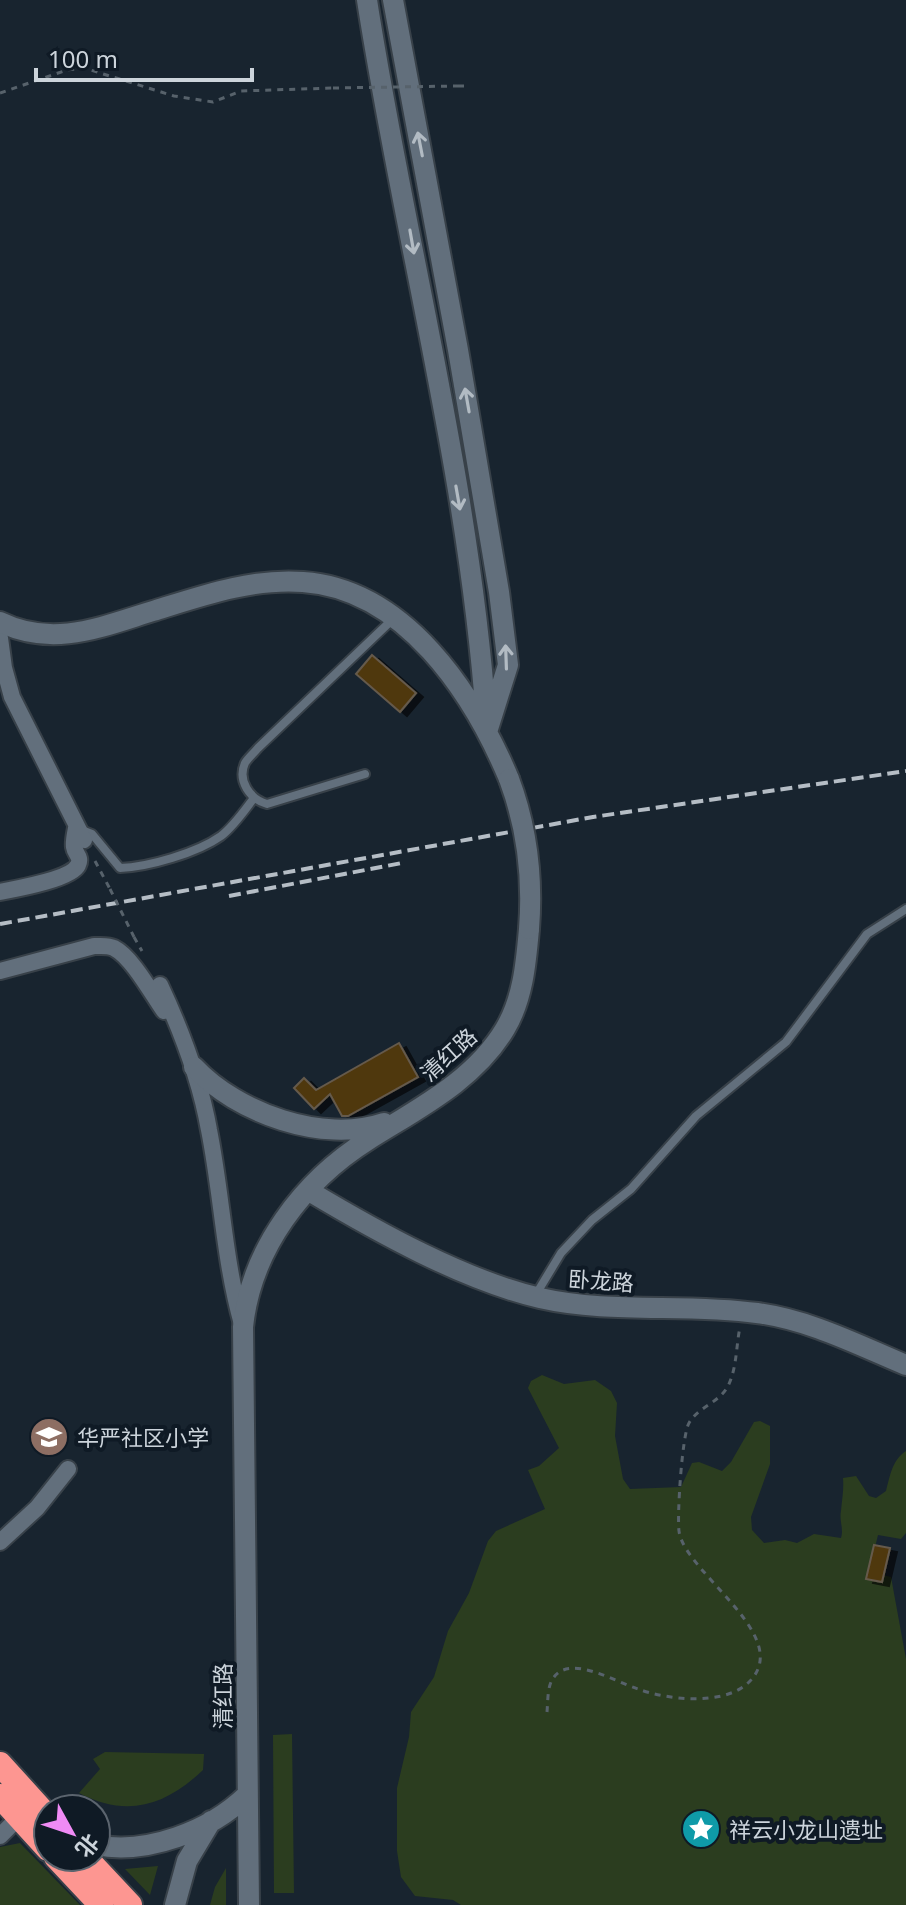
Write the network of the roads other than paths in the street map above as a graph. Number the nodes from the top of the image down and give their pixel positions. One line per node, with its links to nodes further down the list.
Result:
1 (367, 0): 6 (main road, one-way to 6)
2 (393, 0): 6 (main road, one-way to 2)
3 (395, 618): 4 (main road, 清红路); 6 (main road, 清红路); 8 (lane)
4 (0, 622)
5 (0, 638): 9 (street)
6 (487, 732): 16 (main road, 清红路, bridge)
7 (365, 774): 8 (lane)
8 (254, 798): 9 (lane)
9 (80, 834): 10 (street)
10 (0, 892)
11 (906, 909): 18 (lane)
12 (0, 971): 14 (street)
13 (160, 985): 14 (street)
14 (180, 1030): 15 (street)
15 (194, 1067): 16 (main road); 19 (street)
16 (414, 1112): 17 (main road, 清红路)
17 (309, 1191): 18 (main road, 卧龙路); 19 (main road, 清红路)
18 (535, 1296): 20 (main road, 卧龙路)
19 (243, 1327): 24 (main road, 清红路)
20 (906, 1365)
21 (68, 1469): 22 (street)
22 (0, 1542)
23 (0, 1764): 26 (highway)
24 (247, 1795): 28 (main road); 37 (main road, 清红路)
25 (0, 1796): 27 (highway)
26 (32, 1799)
27 (19, 1817): 29 (highway); 30 (street)
28 (212, 1820): 31 (main road); 36 (main road)
29 (32, 1831)
30 (0, 1836)
31 (112, 1846)
32 (71, 1873): 34 (highway)
33 (100, 1873): 35 (highway)
34 (101, 1905)
35 (130, 1905)
36 (175, 1905)
37 (249, 1905)

